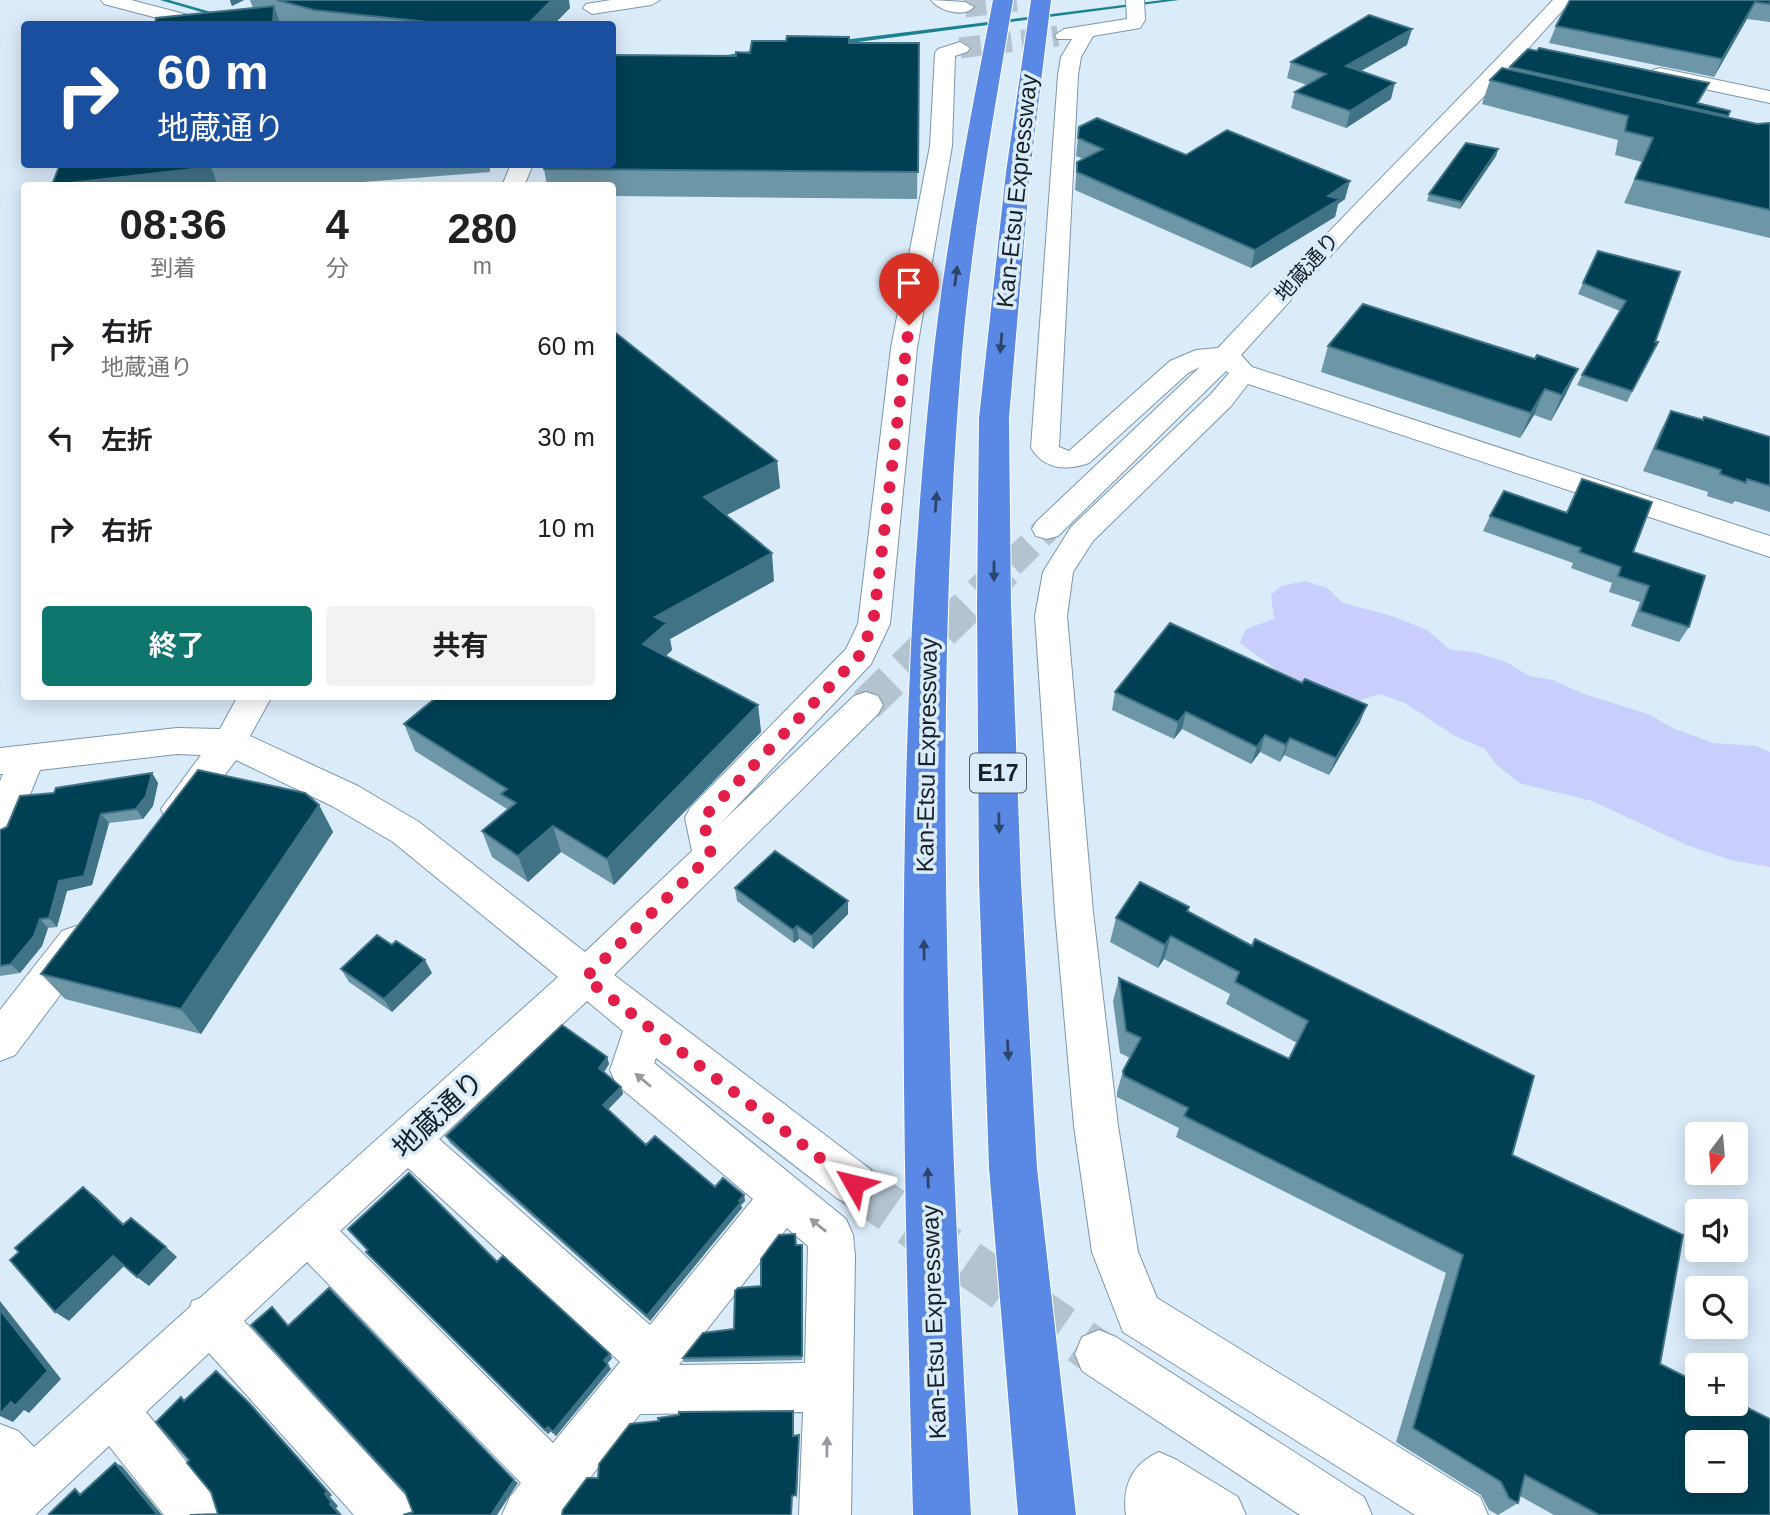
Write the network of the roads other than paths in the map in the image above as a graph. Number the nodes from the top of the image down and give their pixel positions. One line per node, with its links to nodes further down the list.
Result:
1 (110, 0): 9 (street)
2 (651, 0): 6 (street)
3 (940, 0): 8 (street)
4 (1563, 0): 11 (street, 地蔵通り)
5 (1135, 7): 10 (street)
6 (590, 11)
7 (1044, 17): 10 (street); 46 (highway, Kan-Etsu Expressway / E17, one-way to 46)
8 (982, 20): 26 (street); 45 (highway, Kan-Etsu Expressway, one-way to 8)
9 (189, 21)
10 (1086, 31): 17 (street)
11 (1520, 45): 12 (street); 14 (street, 地蔵通り)
12 (1546, 50)
13 (1638, 69): 16 (street)
14 (1488, 81): 15 (street); 17 (street, 地蔵通り)
15 (1515, 87)
16 (1770, 97)
17 (1235, 365): 18 (street, 地蔵通り); 19 (street); 50 (street)
18 (1047, 529)
19 (1770, 547)
20 (253, 700): 22 (street)
21 (866, 705): 26 (street, 地蔵通り)
22 (230, 742): 23 (street); 25 (street); 28 (street)
23 (13, 760): 24 (street)
24 (0, 826)
25 (156, 839)
26 (711, 855): 28 (street, 地蔵通り)
27 (99, 914): 30 (street)
28 (585, 978): 29 (street); 31 (street, 地蔵通り)
29 (645, 1025): 32 (street); 33 (street, one-way to 29)
30 (0, 1042)
31 (408, 1141): 34 (street, 地蔵通り); 37 (street)
32 (854, 1184)
33 (783, 1197): 37 (street); 38 (street, one-way to 33)
34 (308, 1231): 35 (street, 地蔵通り); 41 (street)
35 (209, 1318): 39 (street, 地蔵通り); 43 (street)
36 (1099, 1354): 49 (street)
37 (641, 1374): 38 (street); 41 (street)
38 (828, 1387): 44 (street, one-way to 38)
39 (112, 1409): 40 (street, 地蔵通り); 42 (street)
40 (12, 1492)
41 (541, 1498)
42 (197, 1515)
43 (389, 1515)
44 (825, 1515)
45 (942, 1515)
46 (1047, 1515)
47 (1152, 1515): 48 (street)
48 (1220, 1515)
49 (1346, 1515)
50 (1462, 1515)

